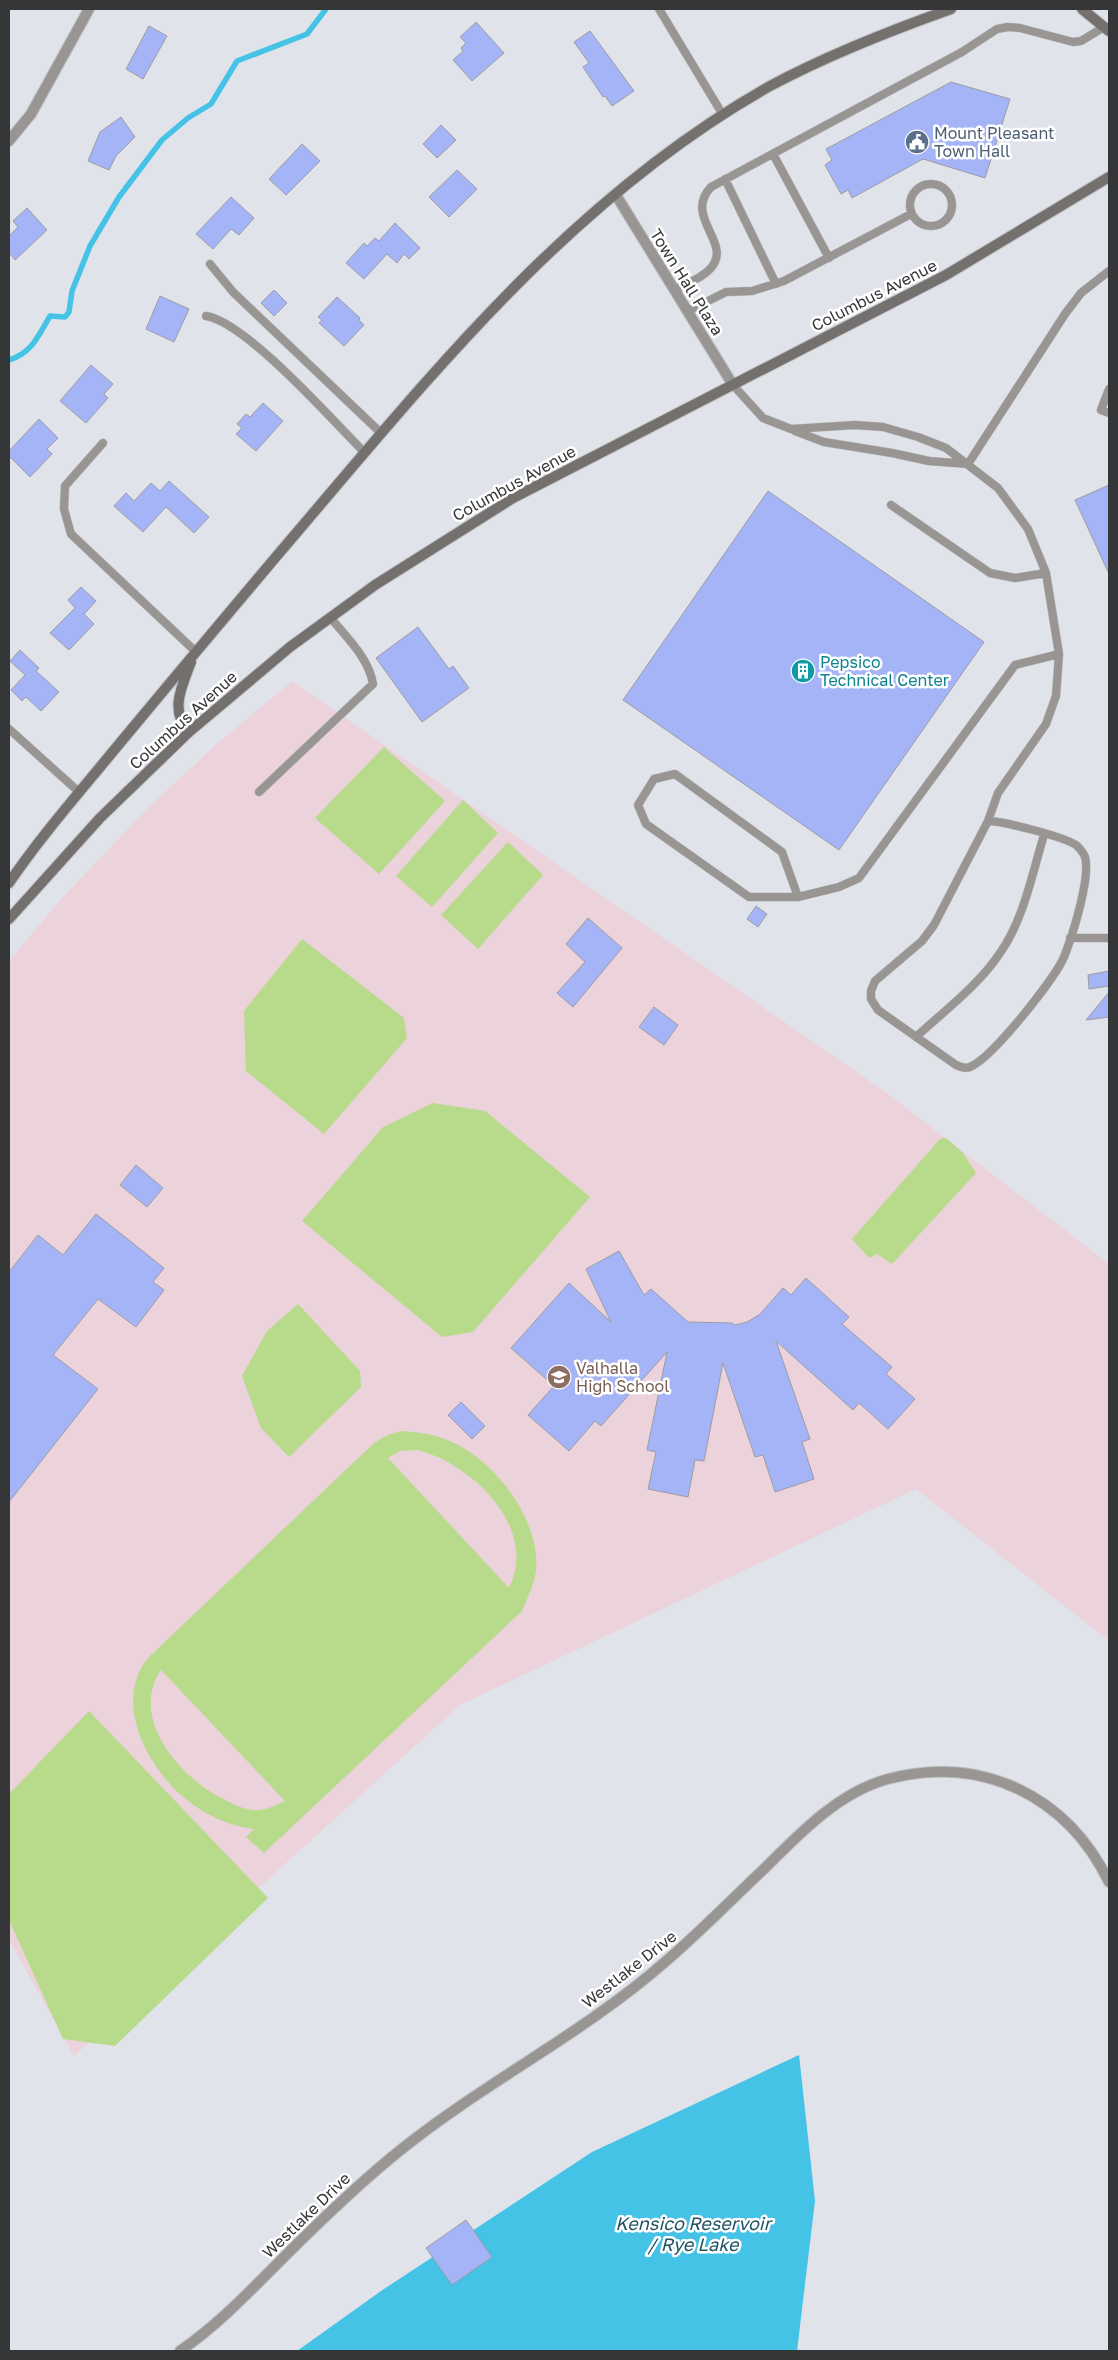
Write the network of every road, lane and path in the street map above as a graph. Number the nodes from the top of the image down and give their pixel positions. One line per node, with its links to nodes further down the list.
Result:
1 (89, 9): 7 (street)
2 (659, 9): 6 (lane)
3 (951, 9): 6 (street, Columbus Avenue)
4 (1082, 9): 5 (street)
5 (1107, 29): 8 (lane)
6 (723, 115): 11 (street, Columbus Avenue)
7 (9, 141)
8 (773, 154): 10 (lane); 13 (lane)
9 (1109, 177): 20 (street, Columbus Avenue)
10 (725, 179): 16 (lane); 17 (lane)
11 (616, 195): 17 (street, Town Hall Plaza); 24 (street, Columbus Avenue)
12 (911, 214): 12 (lane); 13 (lane)
13 (829, 258): 16 (lane)
14 (210, 264): 24 (lane)
15 (1109, 271): 27 (lane)
16 (776, 284): 18 (lane)
17 (675, 290): 18 (street, Town Hall Plaza)
18 (688, 311): 20 (street, Town Hall Plaza)
19 (206, 316): 26 (lane)
20 (733, 385): 23 (lane); 30 (street, Columbus Avenue)
21 (1109, 389): 22 (lane)
22 (1109, 413)
23 (791, 429): 27 (lane); 27 (lane)
24 (382, 434): 26 (street, Columbus Avenue)
25 (103, 443): 31 (lane)
26 (365, 453): 31 (street, Columbus Avenue)
27 (968, 464): 29 (lane)
28 (891, 505): 29 (lane)
29 (1046, 573): 32 (lane)
30 (330, 617): 34 (street, Columbus Avenue); 36 (lane)
31 (195, 652): 34 (street); 35 (street, Columbus Avenue)
32 (1059, 654): 37 (lane); 40 (lane)
33 (9, 729): 35 (lane)
34 (189, 732): 41 (street, Columbus Avenue)
35 (79, 792): 39 (street, Columbus Avenue)
36 (259, 792)
37 (988, 821): 38 (lane); 44 (lane)
38 (1044, 835): 42 (lane); 44 (lane)
39 (9, 883)
40 (798, 898): 40 (lane)
41 (9, 919)
42 (1070, 938): 43 (lane); 44 (lane)
43 (1109, 938)
44 (916, 1037)
45 (1109, 1882): 46 (street, Westlake Drive)
46 (180, 2351)

